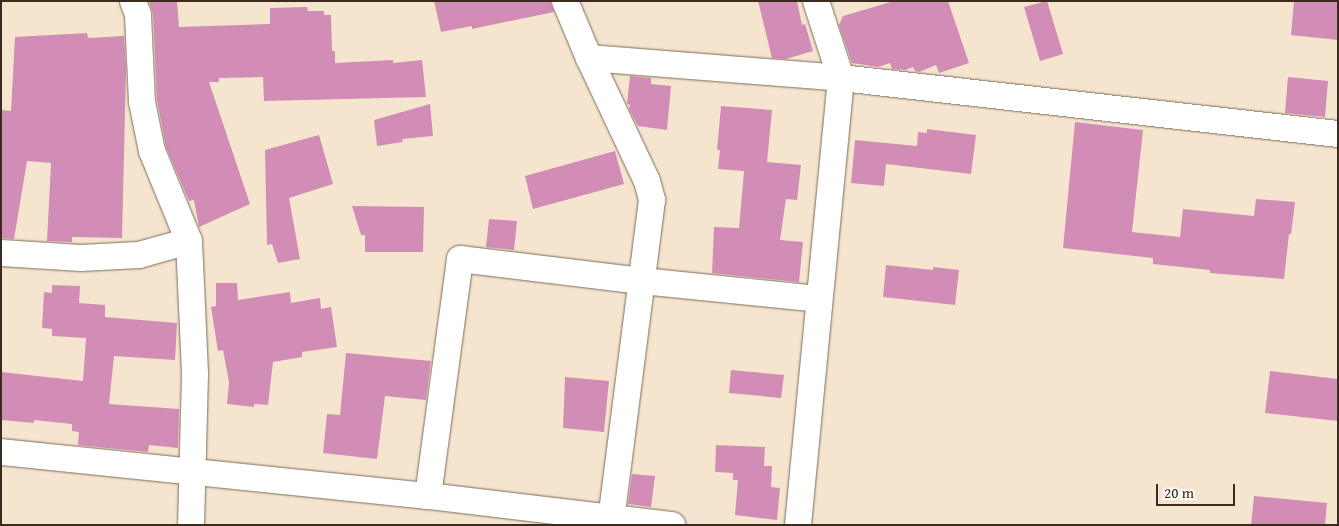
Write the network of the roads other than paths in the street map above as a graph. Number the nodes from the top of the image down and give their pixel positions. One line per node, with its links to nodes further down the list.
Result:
1 (133, 1): 7 (street)
2 (565, 1): 4 (street)
3 (816, 1): 5 (street)
4 (589, 58): 5 (street); 9 (street)
5 (840, 78): 6 (street); 10 (street)
6 (1338, 134)
7 (190, 241): 8 (street); 12 (street)
8 (1, 253)
9 (642, 281): 10 (street); 13 (street); 14 (street)
10 (818, 299): 17 (street)
11 (1, 452): 12 (street)
12 (192, 474): 13 (street); 15 (street)
13 (428, 496): 14 (street)
14 (612, 518): 16 (street)
15 (190, 525)
16 (672, 525)
17 (798, 525)

